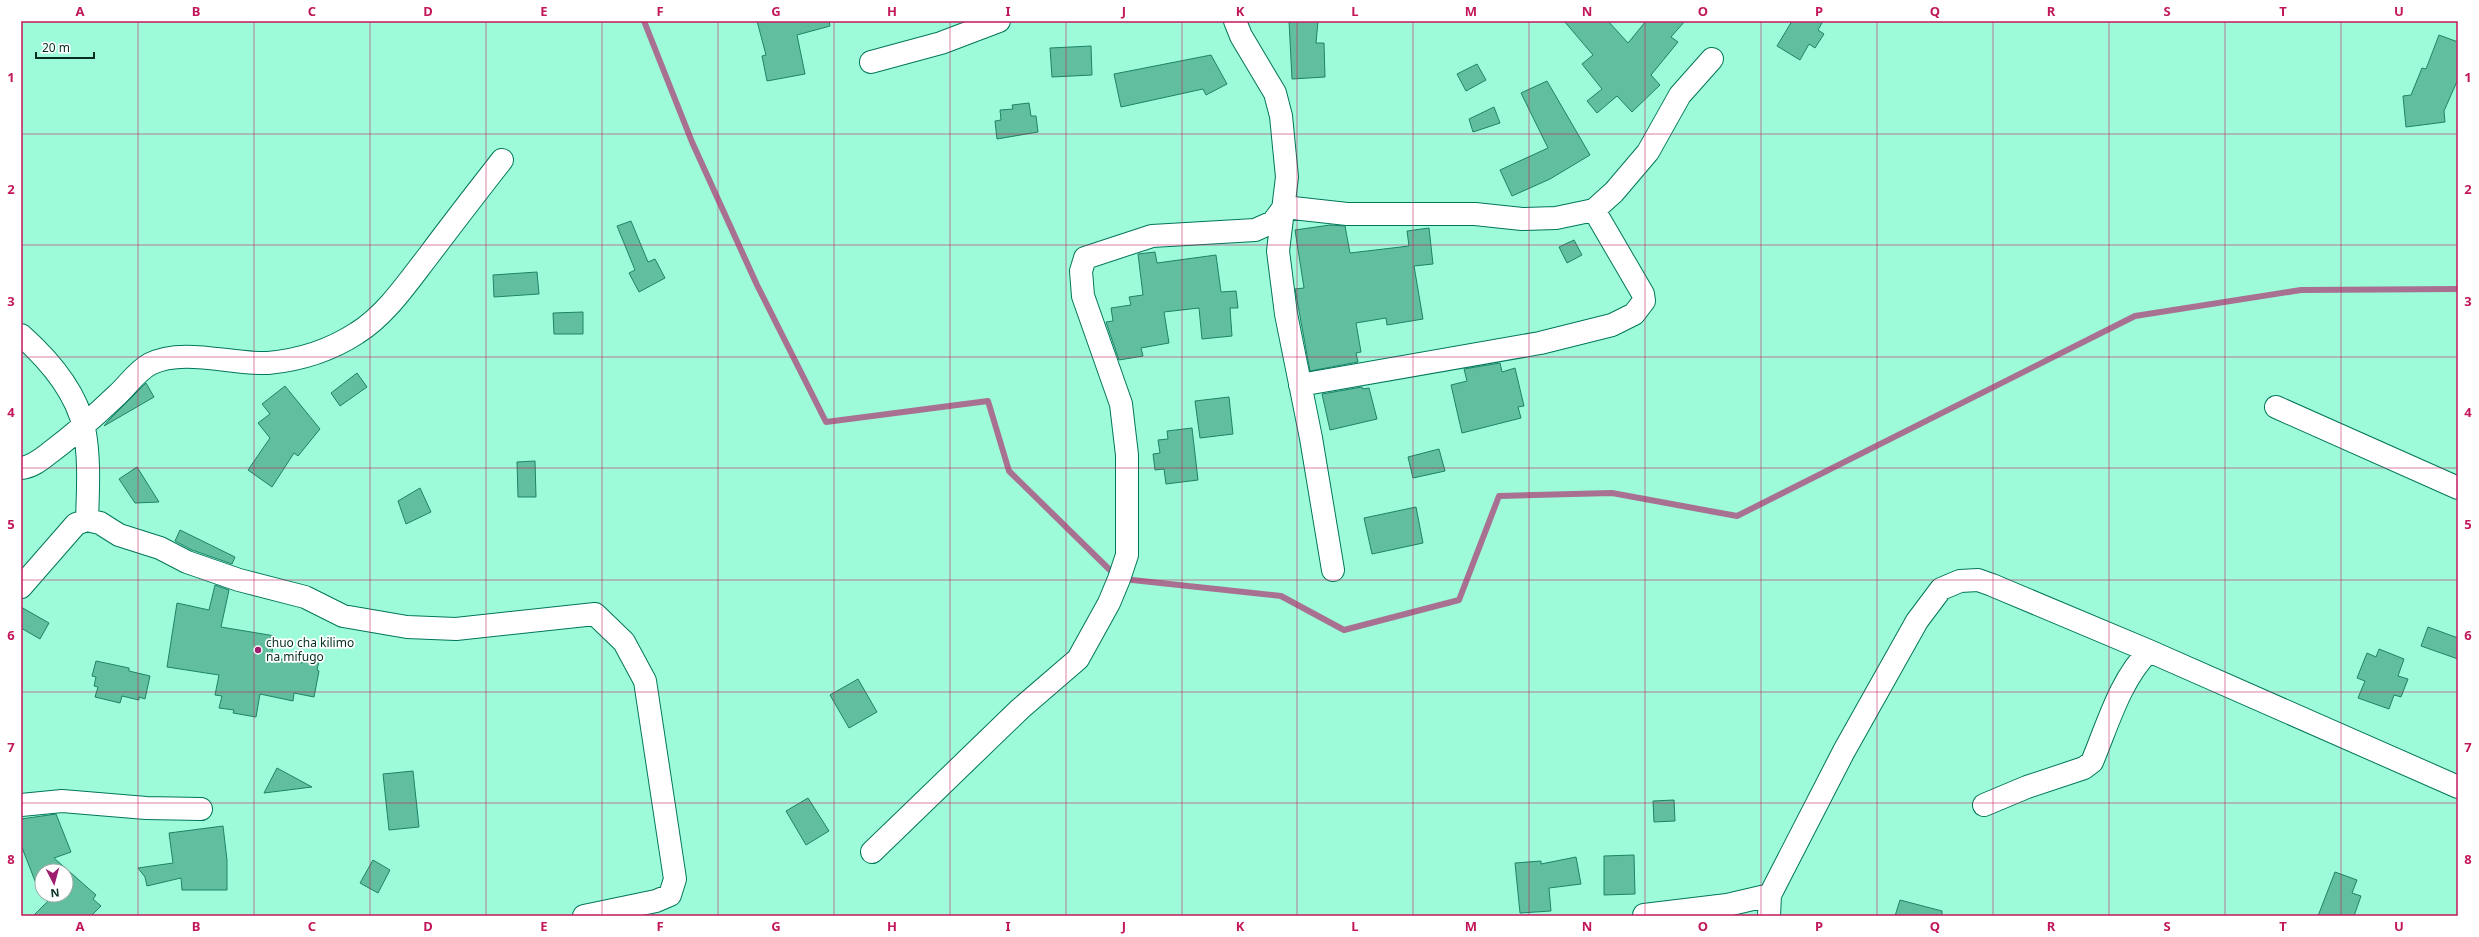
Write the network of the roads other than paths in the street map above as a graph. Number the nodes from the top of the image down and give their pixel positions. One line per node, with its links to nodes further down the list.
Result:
1 (999, 21): 4 (street)
2 (1235, 21): 6 (street)
3 (1712, 58): 7 (street)
4 (871, 62)
5 (502, 160): 11 (street)
6 (1284, 207): 7 (street); 9 (street); 22 (street)
7 (1594, 210): 9 (street)
8 (21, 335): 11 (street)
9 (1300, 385): 15 (street)
10 (2276, 407): 13 (street)
11 (84, 427): 12 (street); 14 (street)
12 (21, 468)
13 (2458, 488)
14 (87, 520): 16 (street); 25 (street)
15 (1333, 570)
16 (21, 587)
17 (2149, 651): 18 (street); 20 (street); 23 (street)
18 (2458, 787)
19 (21, 805): 21 (street)
20 (1984, 805)
21 (201, 809)
22 (872, 852)
23 (1770, 905): 24 (street)
24 (1644, 915)
25 (584, 916)

